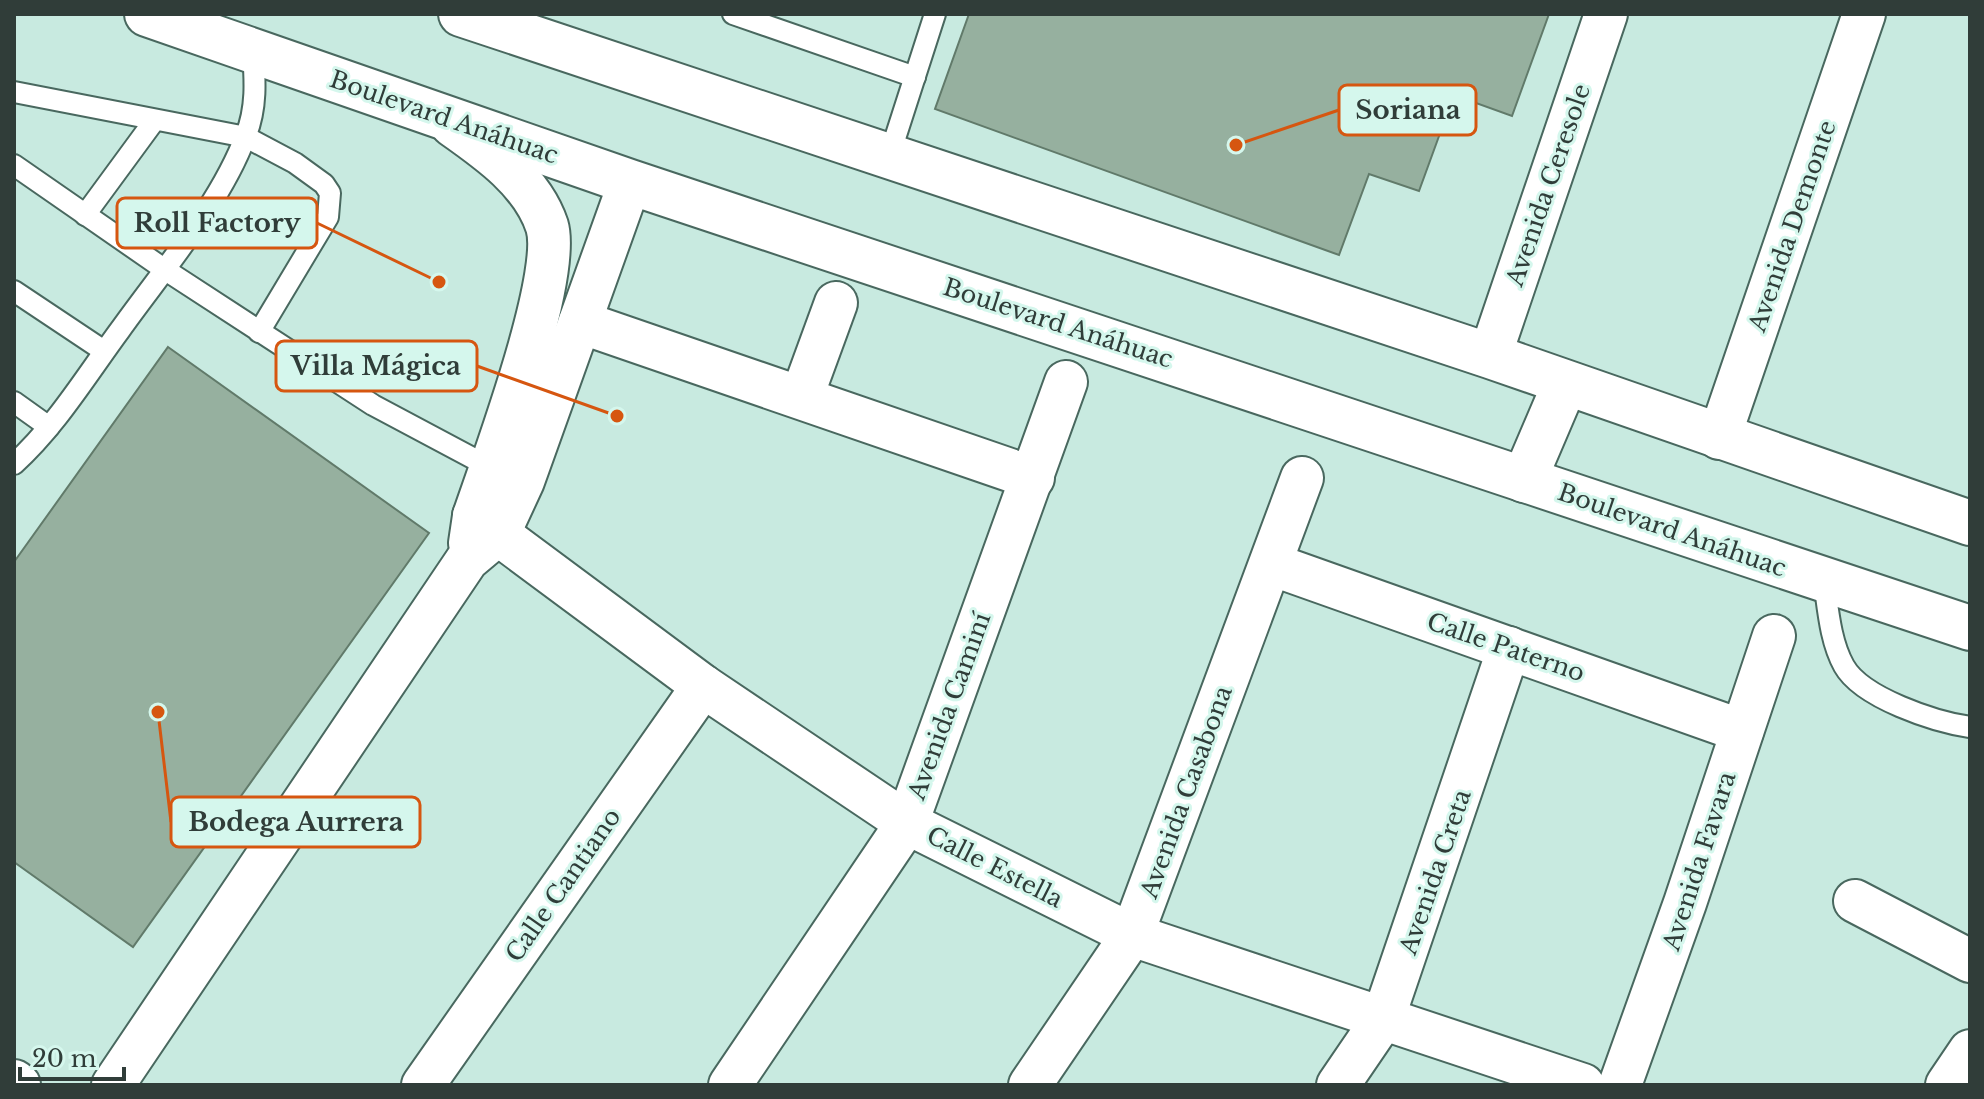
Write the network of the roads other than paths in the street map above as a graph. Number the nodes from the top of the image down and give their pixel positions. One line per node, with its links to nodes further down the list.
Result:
1 (147, 14): 7 (street, Boulevard Anáhuac)
2 (461, 14): 13 (street)
3 (733, 14): 8 (lane)
4 (935, 14): 8 (lane)
5 (1606, 14): 23 (street, Avenida Ceresole)
6 (1864, 14): 29 (street, Avenida Demonte)
7 (253, 50): 10 (street, Boulevard Anáhuac); 12 (lane)
8 (915, 77): 13 (lane)
9 (14, 92): 11 (lane)
10 (440, 115): 15 (street, Boulevard Anáhuac); 31 (street)
11 (154, 121): 12 (lane); 16 (lane)
12 (246, 137): 17 (lane); 21 (lane)
13 (889, 157): 23 (street)
14 (14, 165): 16 (lane)
15 (630, 182): 20 (street); 34 (street, Boulevard Anáhuac)
16 (85, 215): 17 (lane)
17 (164, 269): 21 (lane); 22 (lane)
18 (14, 291): 22 (lane)
19 (836, 303): 26 (street)
20 (580, 322): 26 (street); 31 (street)
21 (259, 332): 31 (lane)
22 (104, 351): 28 (lane)
23 (1490, 356): 25 (street)
24 (1066, 382): 32 (street, Avenida Caminí)
25 (1565, 384): 29 (street); 34 (street)
26 (802, 396): 32 (street)
27 (14, 402): 28 (lane)
28 (49, 427): 30 (lane)
29 (1719, 438): 35 (street)
30 (14, 464)
31 (507, 474): 36 (street)
32 (1033, 478): 45 (street, Avenida Caminí)
33 (1302, 478): 37 (street, Avenida Casabona)
34 (1524, 480): 38 (street, Boulevard Anáhuac)
35 (1970, 523)
36 (486, 524): 42 (street, Calle Estella); 51 (street)
37 (1271, 564): 41 (street, Calle Paterno); 47 (street, Avenida Casabona)
38 (1824, 581): 39 (street, Boulevard Anáhuac); 43 (lane)
39 (1970, 628)
40 (1774, 636): 44 (street, Avenida Favara)
41 (1509, 648): 44 (street, Calle Paterno); 49 (street, Avenida Creta)
42 (703, 686): 45 (street, Calle Estella); 52 (street, Calle Cantiano)
43 (1970, 727)
44 (1742, 731): 57 (street, Avenida Favara)
45 (907, 823): 47 (street, Calle Estella); 53 (street, Avenida Caminí)
46 (1855, 901): 48 (street)
47 (1132, 935): 49 (street, Calle Estella); 54 (street, Avenida Casabona)
48 (1970, 961)
49 (1383, 1019): 55 (street, Avenida Creta); 56 (street, Calle Estella)
50 (1970, 1051): 58 (street)
51 (113, 1085)
52 (423, 1085)
53 (730, 1085)
54 (1030, 1085)
55 (1338, 1085)
56 (1583, 1085)
57 (1620, 1085)
58 (1947, 1085)

